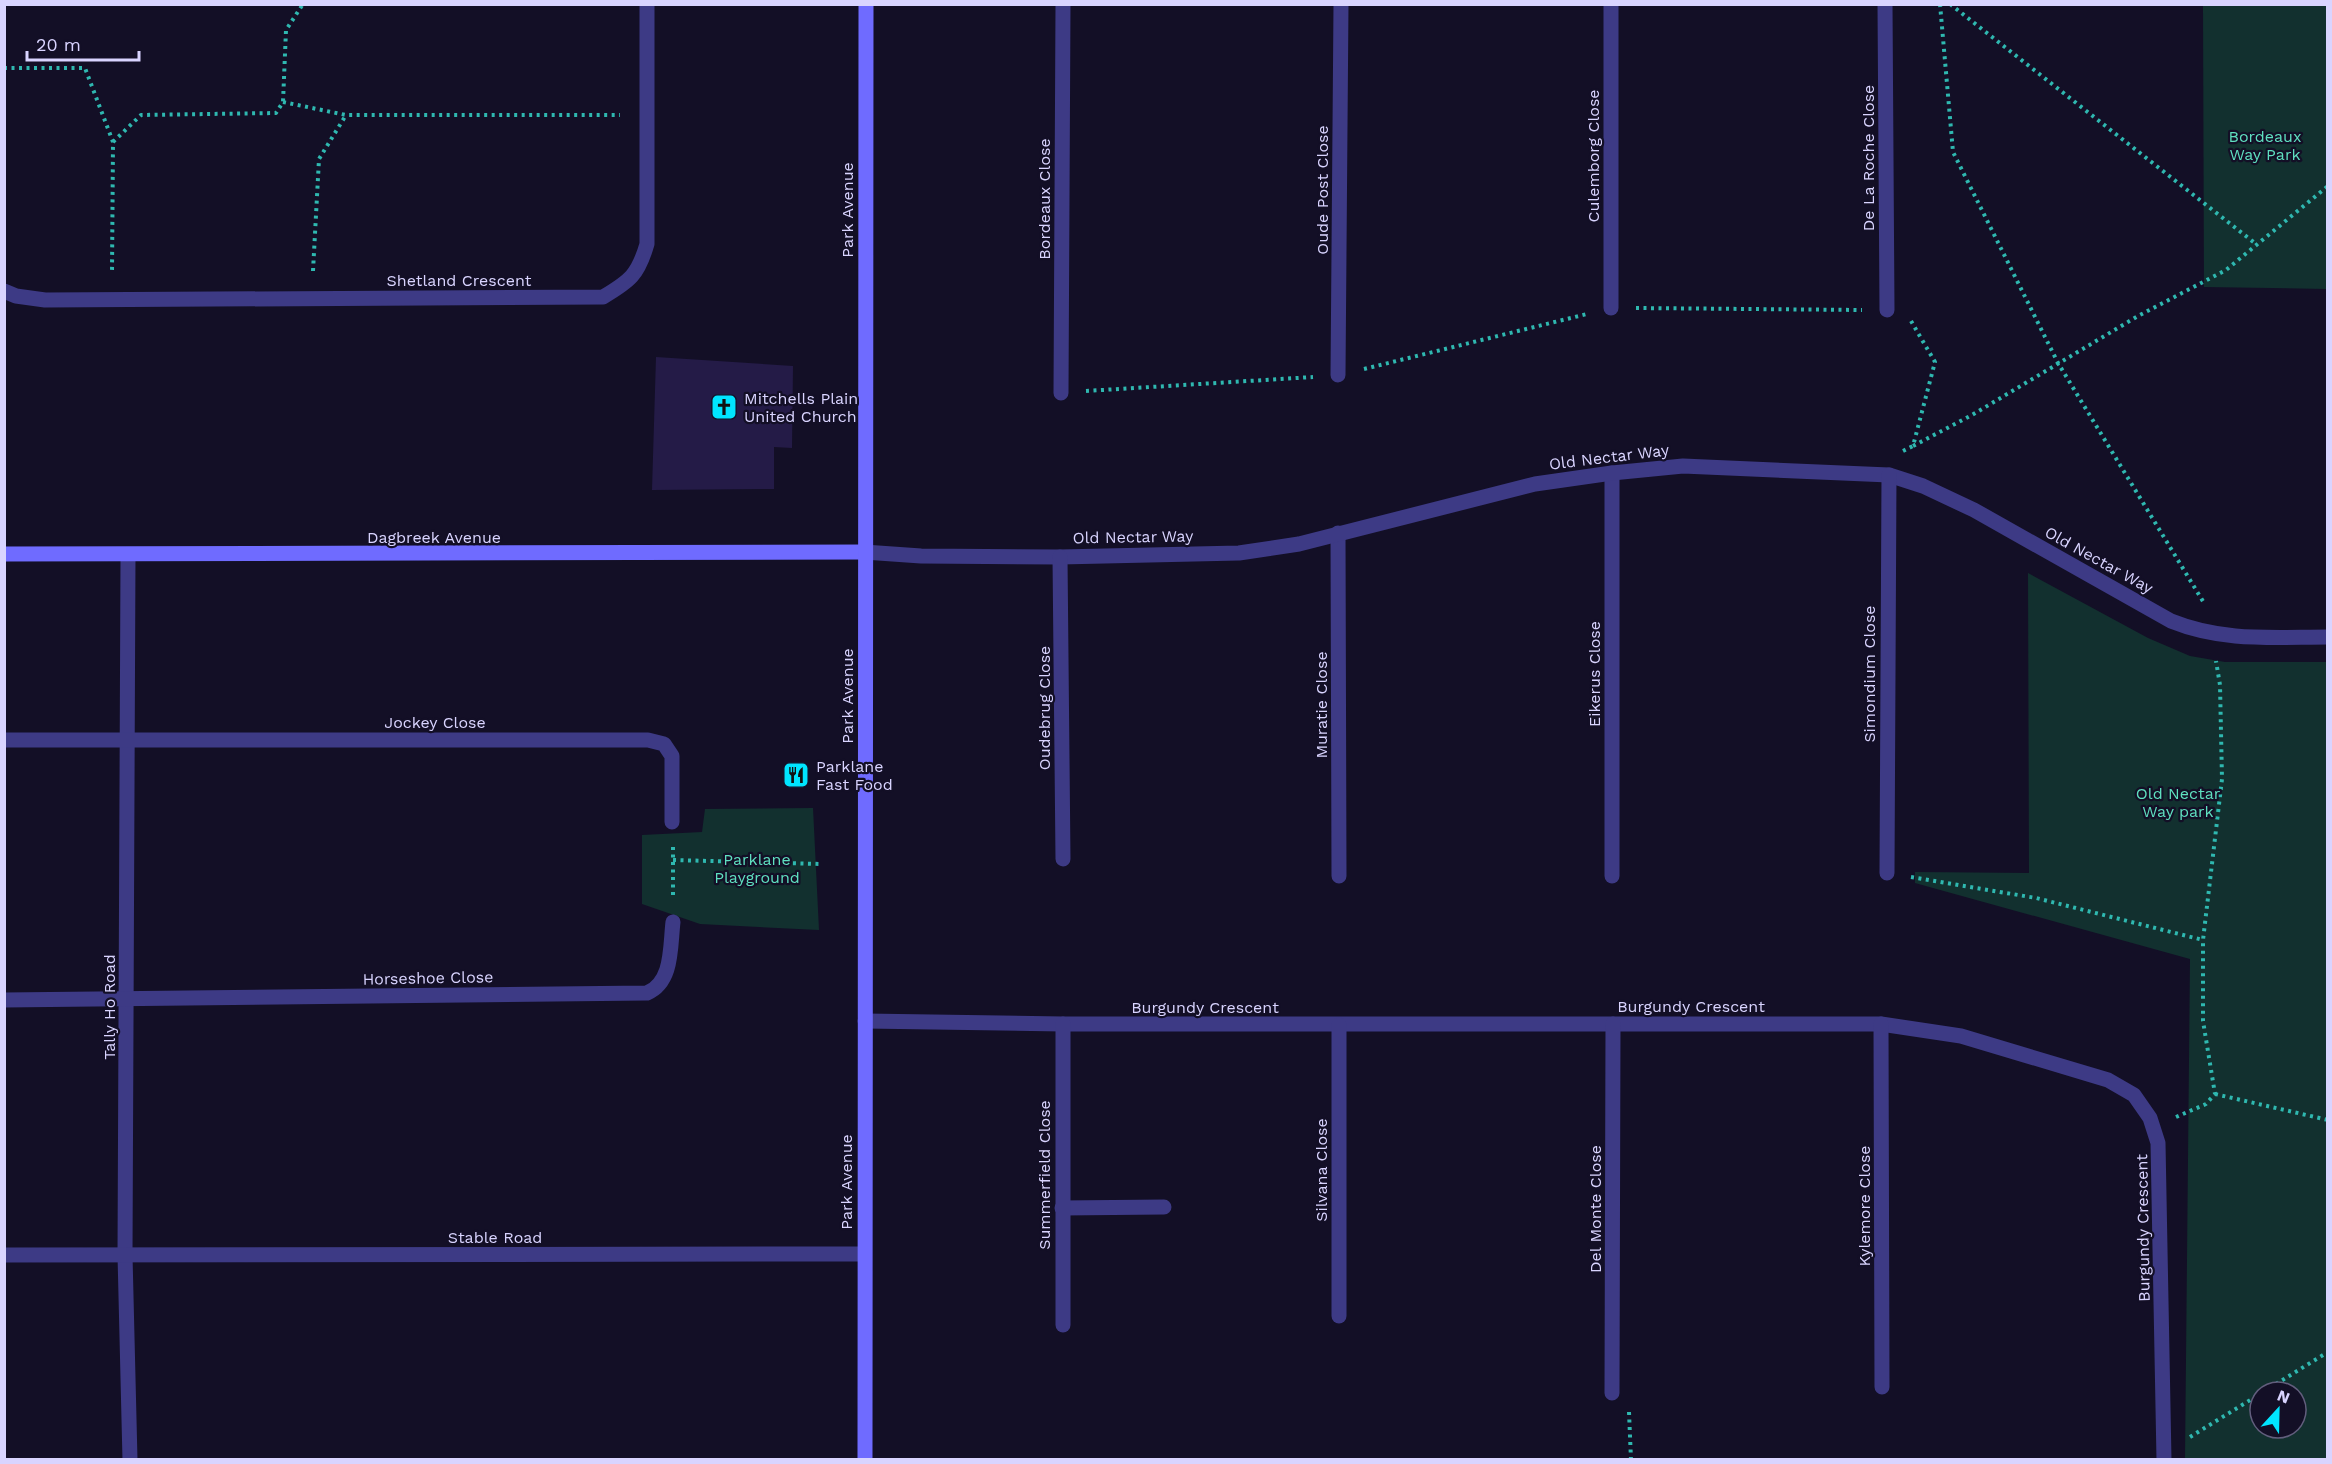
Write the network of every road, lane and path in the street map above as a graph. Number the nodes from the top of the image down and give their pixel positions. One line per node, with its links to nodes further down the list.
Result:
1 (303, 4): 10 (path)
2 (647, 4): 12 (street, Shetland Crescent)
3 (866, 4): 28 (street, Park Avenue)
4 (1063, 4): 22 (street, Bordeaux Close)
5 (1341, 4): 21 (street, Oude Post Close)
6 (1611, 4): 19 (street, Culemborg Close)
7 (1885, 4): 20 (street, De La Roche Close)
8 (1950, 4): 15 (path)
9 (4, 68): 13 (path)
10 (284, 102): 11 (path); 13 (path)
11 (346, 115): 12 (path); 17 (path)
12 (647, 117): 17 (street, Shetland Crescent)
13 (113, 141): 18 (path)
14 (2328, 186): 15 (path)
15 (2256, 244): 23 (path)
16 (4, 291): 18 (street, Shetland Crescent)
17 (312, 299): 18 (street, Shetland Crescent)
18 (109, 300)
19 (1611, 308): 20 (path); 21 (path)
20 (1887, 310): 23 (path)
21 (1338, 375): 22 (path)
22 (1061, 393)
23 (1913, 446): 24 (path)
24 (1899, 452)
25 (1612, 473): 26 (street, Old Nectar Way); 27 (street, Old Nectar Way); 41 (street, Eikerus Close)
26 (1889, 475): 32 (street, Old Nectar Way); 39 (street, Simondium Close)
27 (1338, 533): 31 (street, Old Nectar Way); 40 (street, Muratie Close)
28 (864, 552): 30 (street, Dagbreek Avenue); 31 (street, Old Nectar Way); 46 (street, Park Avenue)
29 (4, 554): 30 (street, Dagbreek Avenue)
30 (128, 555): 34 (street, Tally Ho Road)
31 (1060, 556): 36 (street, Oudebrug Close)
32 (2328, 637)
33 (4, 740): 34 (street, Jockey Close)
34 (126, 740): 35 (street, Jockey Close); 45 (street, Tally Ho Road)
35 (672, 822): 37 (path)
36 (1063, 859)
37 (673, 860): 38 (path); 42 (path)
38 (821, 864)
39 (1887, 873): 43 (path)
40 (1339, 876)
41 (1612, 876)
42 (673, 922): 45 (street, Horseshoe Close)
43 (2203, 940)
44 (4, 1000): 45 (street, Horseshoe Close)
45 (128, 1000): 57 (street, Tally Ho Road)
46 (865, 1021): 47 (street, Burgundy Crescent); 55 (street, Park Avenue)
47 (1063, 1024): 50 (street, Burgundy Crescent); 53 (street, Summerfield Close)
48 (1613, 1024): 49 (street, Burgundy Crescent); 50 (street, Burgundy Crescent); 63 (street, Del Monte Close)
49 (1881, 1024): 62 (street, Kylemore Close); 65 (street, Burgundy Crescent)
50 (1339, 1025): 58 (street, Silvana Close)
51 (2215, 1094): 52 (path)
52 (2328, 1120)
53 (1062, 1208): 54 (street); 59 (street, Summerfield Close)
54 (1164, 1208)
55 (864, 1254): 57 (street, Stable Road); 67 (street, Park Avenue)
56 (4, 1255): 57 (street, Stable Road)
57 (125, 1255): 66 (street, Tally Ho Road)
58 (1339, 1316)
59 (1063, 1325)
60 (2328, 1352): 61 (path)
61 (2283, 1380)
62 (1882, 1387)
63 (1612, 1393): 68 (path)
64 (2248, 1402): 65 (path)
65 (2164, 1456)
66 (130, 1460)
67 (865, 1460)
68 (1630, 1460)

